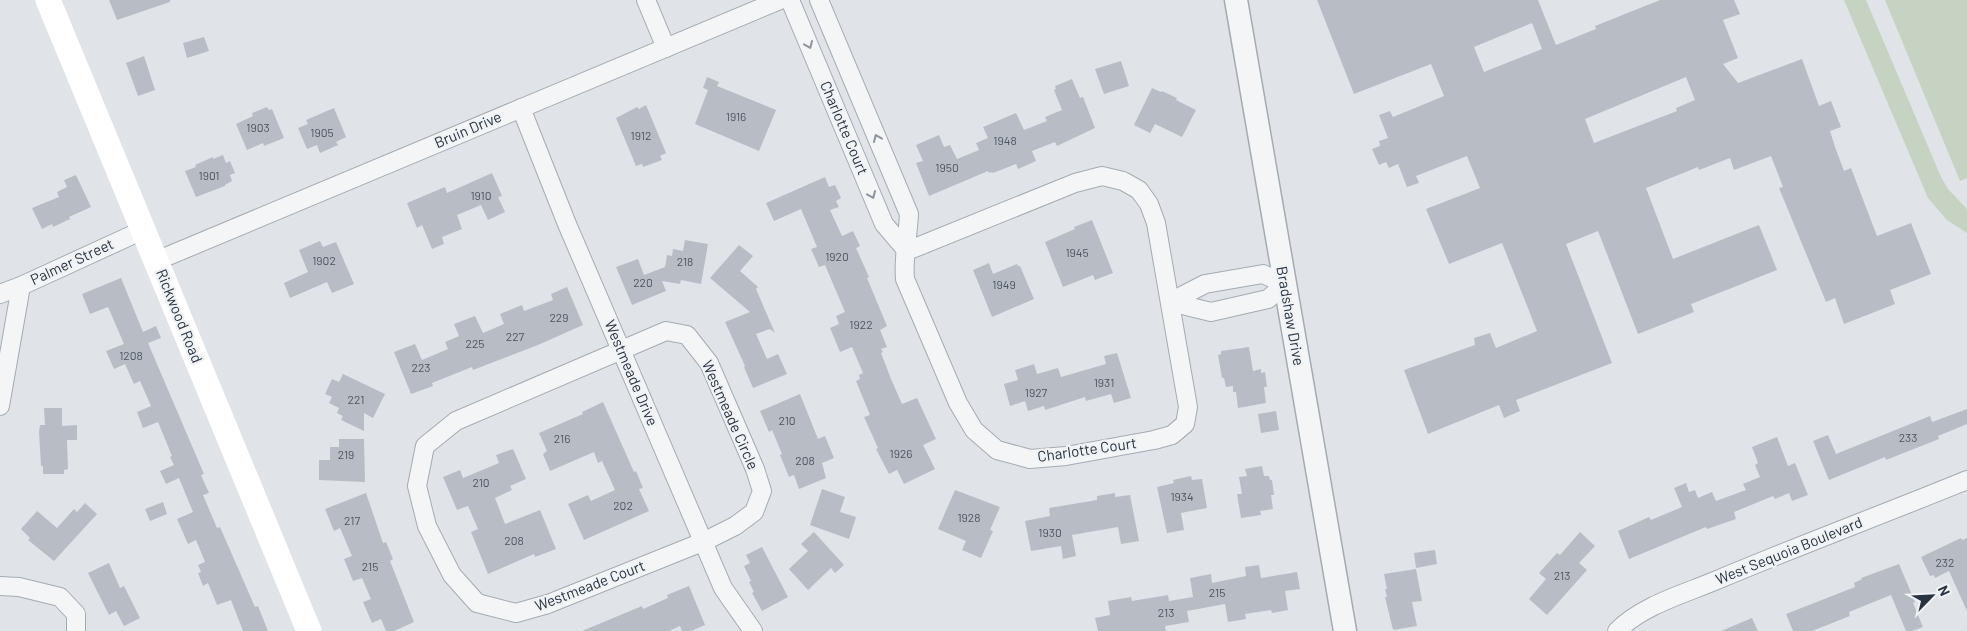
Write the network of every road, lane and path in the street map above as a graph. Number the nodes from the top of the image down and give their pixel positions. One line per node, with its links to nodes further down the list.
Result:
1 (48, 0): 9 (main road, Rickwood Road)
2 (646, 0): 7 (street)
3 (780, 0): 7 (street, Bruin Drive)
4 (790, 0): 10 (street, Charlotte Court, one-way to 10)
5 (819, 0): 10 (street, Charlotte Court, one-way to 5)
6 (1236, 0): 12 (street, Bradshaw Drive)
7 (666, 48): 8 (street, Bruin Drive)
8 (521, 108): 11 (street, Bruin Drive); 16 (street, Westmeade Drive)
9 (143, 230): 11 (main road, Rickwood Road); 13 (street, Palmer Street)
10 (907, 251): 15 (street, Charlotte Court); 15 (street, Charlotte Court)
11 (156, 261): 22 (main road, Rickwood Road)
12 (1284, 284): 15 (street); 15 (street); 24 (street, Bradshaw Drive)
13 (21, 286): 14 (street, Palmer Street); 17 (street)
14 (0, 294)
15 (1170, 302)
16 (621, 350): 19 (street, Westmeade Drive); 19 (street, Westmeade Circle); 19 (street, Westmeade Court)
17 (0, 406)
18 (1967, 480): 25 (street, West Sequoia Boulevard)
19 (704, 541): 23 (street, Westmeade Drive)
20 (0, 586): 21 (street)
21 (76, 631)
22 (309, 631)
23 (753, 631)
24 (1345, 631)
25 (1616, 631)

